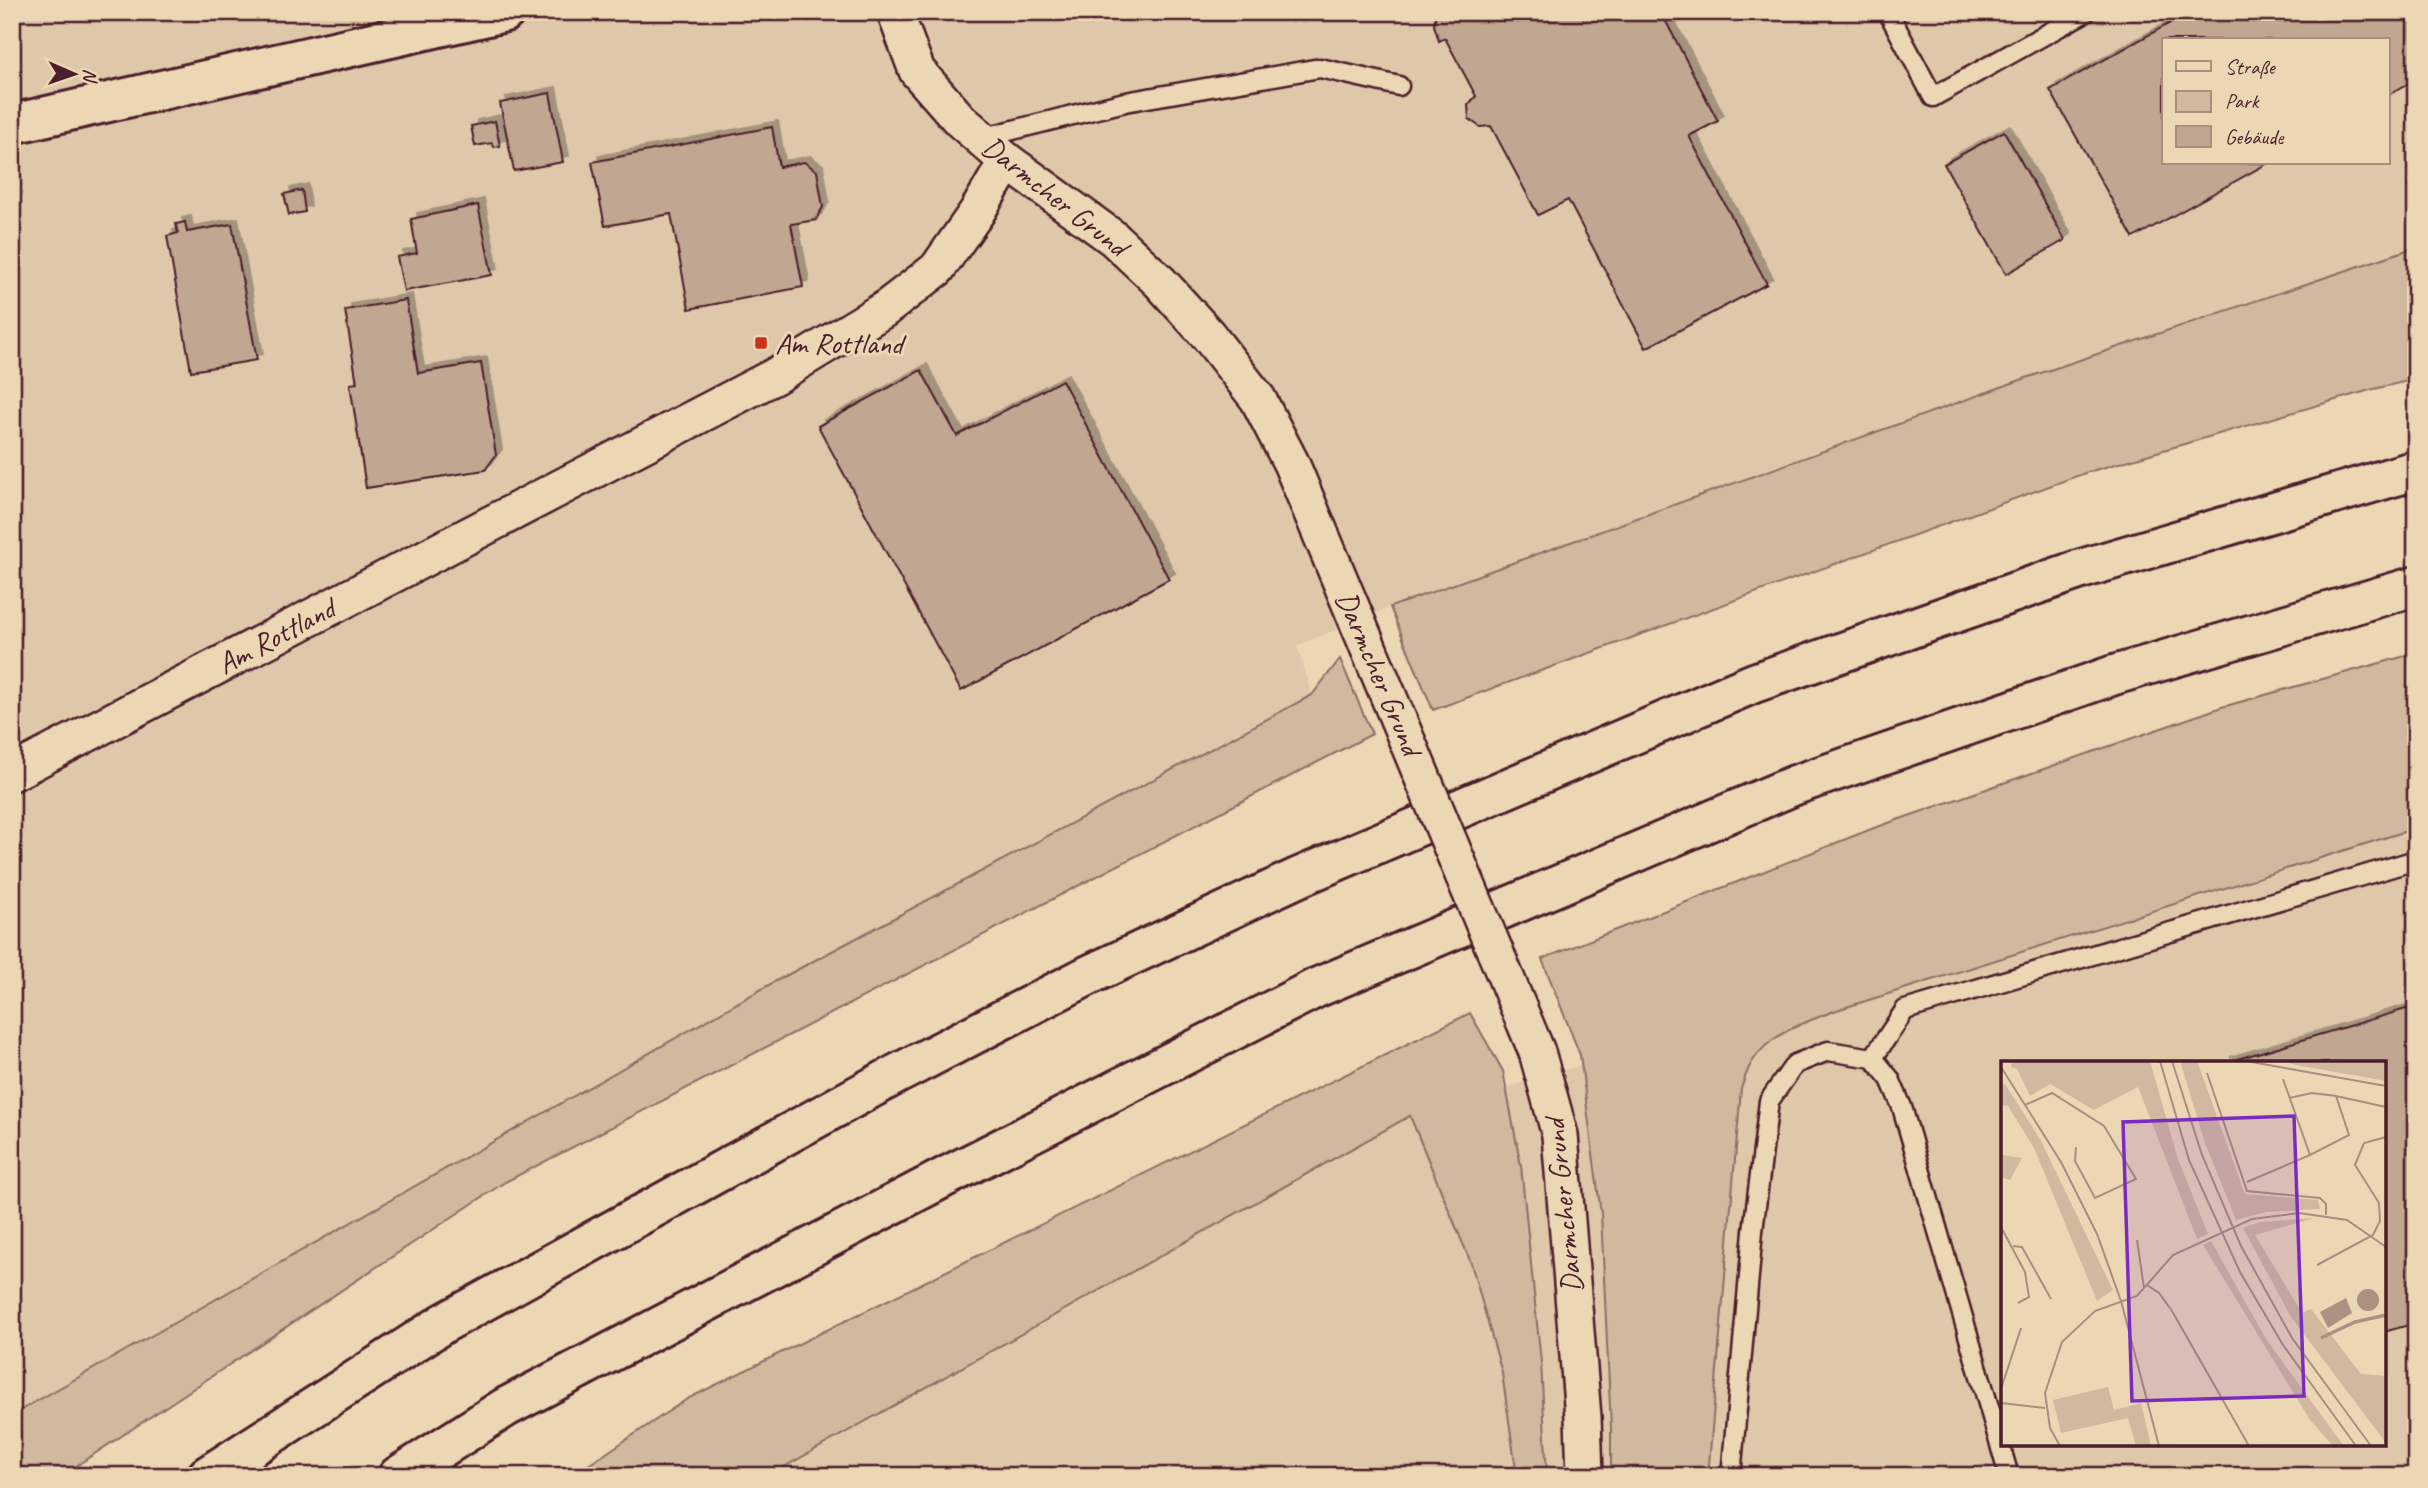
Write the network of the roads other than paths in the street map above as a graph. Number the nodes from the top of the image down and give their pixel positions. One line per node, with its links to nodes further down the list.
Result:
1 (505, 12): 6 (main road)
2 (895, 12): 7 (street, Darmcher Grund)
3 (1888, 12): 4 (lane)
4 (2086, 12)
5 (1399, 86): 7 (lane)
6 (12, 124)
7 (981, 138): 8 (street, Darmcher Grund)
8 (1007, 161): 11 (street, Am Rottland); 16 (street, Darmcher Grund, bridge)
9 (2416, 470): 14 (main road)
10 (2416, 586): 15 (main road)
11 (12, 773)
12 (2416, 860): 13 (lane)
13 (1873, 1058): 17 (lane); 18 (lane)
14 (207, 1476)
15 (398, 1476)
16 (1585, 1476)
17 (1731, 1476)
18 (2009, 1476)

